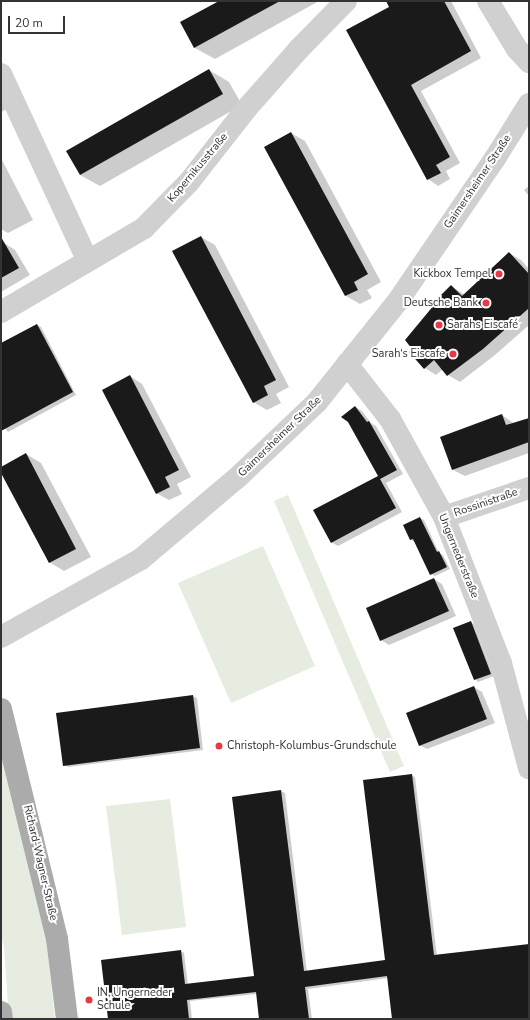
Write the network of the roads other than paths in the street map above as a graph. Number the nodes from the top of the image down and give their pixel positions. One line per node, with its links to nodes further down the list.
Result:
1 (346, 1): 6 (street, Kopernikusstraße)
2 (488, 1): 3 (street)
3 (529, 62)
4 (1, 74): 6 (street)
5 (529, 104): 8 (street, Gaimersheimer Straße)
6 (88, 261): 7 (street, Kopernikusstraße)
7 (1, 312)
8 (347, 364): 10 (street, Ungernederstraße); 11 (street, Gaimersheimer Straße)
9 (529, 488): 10 (street, Rossinistraße)
10 (444, 517): 13 (street, Ungernederstraße)
11 (1, 637)
12 (1, 709): 16 (main road, Richard-Wagner-Straße)
13 (529, 768)
14 (1, 1012): 15 (main road)
15 (2, 1019)
16 (67, 1019)

